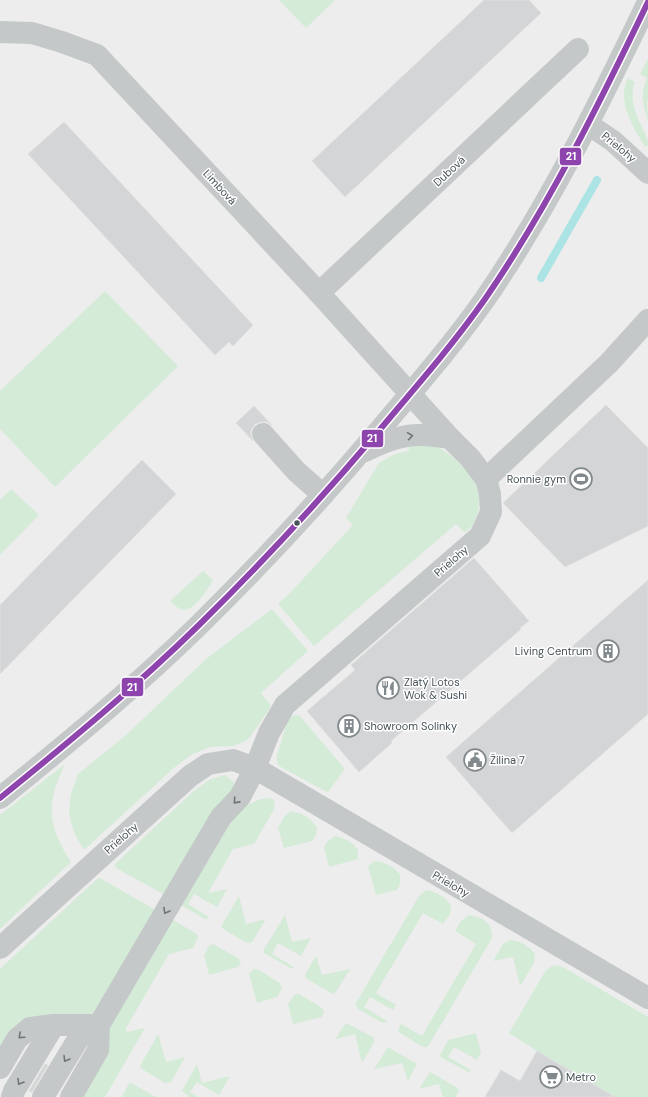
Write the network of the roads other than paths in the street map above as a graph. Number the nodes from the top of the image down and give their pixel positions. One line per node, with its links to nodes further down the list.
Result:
1 (648, 2): 4 (street)
2 (0, 32): 6 (street, Limbová)
3 (578, 49): 6 (street, Dubová)
4 (588, 124): 5 (street, Prielohy); 8 (street)
5 (648, 173)
6 (320, 293): 8 (street, Limbová)
7 (648, 320): 12 (street)
8 (410, 394): 10 (street, Prielohy); 11 (street)
9 (263, 434): 13 (street)
10 (450, 438): 11 (street, one-way to 10); 12 (street, Prielohy)
11 (360, 453): 13 (street)
12 (486, 479): 14 (street, Prielohy)
13 (323, 494): 15 (street)
14 (255, 768): 16 (street, Prielohy); 17 (street, Prielohy); 19 (street, one-way to 19)
15 (0, 798)
16 (0, 948)
17 (648, 998)
18 (54, 1025): 19 (street); 20 (street, one-way to 20); 21 (street, one-way to 21)
19 (92, 1025): 22 (street, one-way to 22); 23 (street)
20 (0, 1068)
21 (12, 1097)
22 (44, 1097)
23 (72, 1097)

